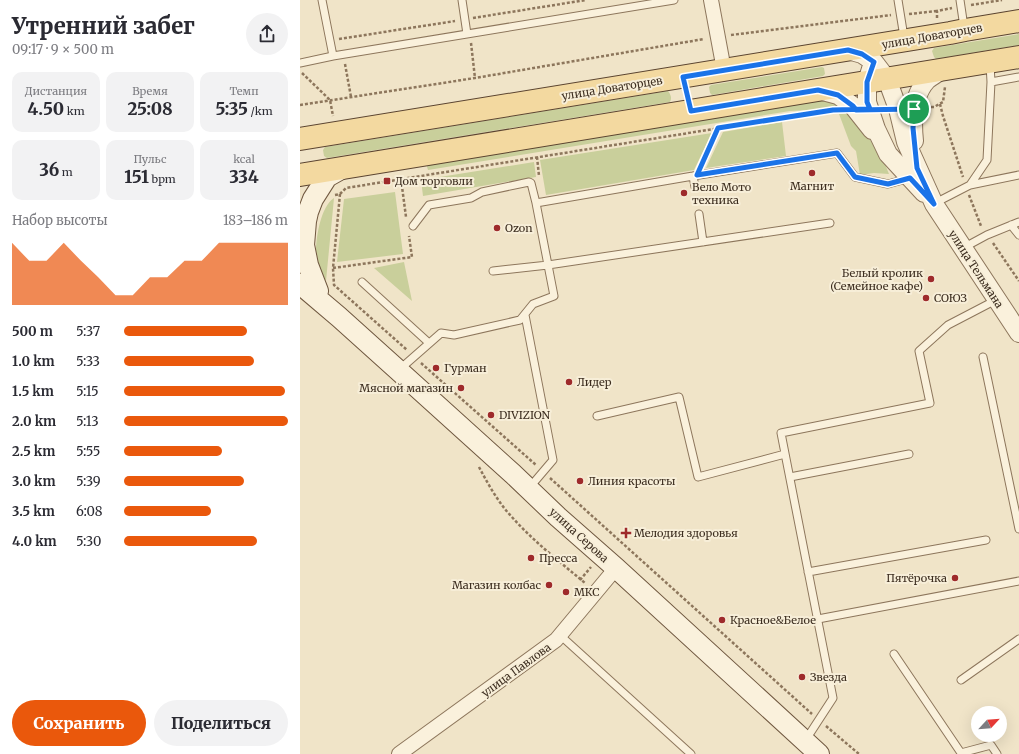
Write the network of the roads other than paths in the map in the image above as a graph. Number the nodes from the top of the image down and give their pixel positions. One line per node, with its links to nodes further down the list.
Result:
1 (322, 0): 12 (lane)
2 (462, 0): 9 (lane)
3 (674, 0): 9 (lane)
4 (711, 0): 15 (street)
5 (898, 0): 10 (lane)
6 (961, 3): 8 (lane)
7 (1019, 21): 8 (main road, улица Доваторцев)
8 (965, 30): 10 (main road, улица Доваторцев)
9 (468, 34): 12 (lane)
10 (903, 41): 11 (main road, улица Доваторцев); 17 (street)
11 (848, 50): 15 (main road, улица Доваторцев); 17 (street)
12 (333, 56): 14 (lane)
13 (1019, 57): 16 (main road)
14 (300, 63)
15 (724, 70): 18 (main road, улица Доваторцев)
16 (990, 72): 19 (lane); 20 (main road); 30 (lane)
17 (876, 74): 20 (main road); 21 (main road); 24 (street, улица Тельмана); 26 (street, улица Тельмана)
18 (683, 77): 22 (main road); 23 (main road, улица Доваторцев)
19 (1019, 77)
20 (944, 79): 26 (street, улица Тельмана)
21 (818, 90): 22 (main road); 24 (street, улица Тельмана)
22 (691, 111): 25 (main road)
23 (300, 139)
24 (888, 154): 26 (street, улица Тельмана)
25 (343, 168): 27 (main road); 47 (main road, улица Серова)
26 (914, 173): 28 (lane); 33 (street, улица Тельмана)
27 (300, 175)
28 (695, 175): 31 (lane); 32 (lane)
29 (1019, 175): 30 (lane)
30 (970, 184): 33 (lane)
31 (695, 187)
32 (536, 203): 38 (lane); 43 (lane)
33 (934, 204): 41 (street, улица Тельмана)
34 (699, 214): 40 (lane)
35 (1019, 222): 37 (lane)
36 (830, 223): 40 (lane)
37 (1011, 225): 39 (lane); 41 (lane)
38 (413, 226)
39 (1019, 235)
40 (703, 242): 43 (lane)
41 (963, 248): 48 (street, улица Тельмана)
42 (300, 257): 47 (main road, улица Серова)
43 (548, 265): 44 (lane); 49 (lane)
44 (493, 270)
45 (362, 282): 52 (lane)
46 (300, 284): 50 (main road, улица Серова)
47 (318, 291): 50 (main road, улица Серова)
48 (997, 300): 51 (street, улица Тельмана); 56 (lane)
49 (525, 315): 52 (lane); 59 (lane)
50 (339, 317): 54 (main road, улица Серова)
51 (1019, 333)
52 (429, 343): 54 (lane)
53 (983, 357): 60 (lane)
54 (399, 371): 59 (main road, улица Серова)
55 (597, 416): 56 (lane)
56 (785, 454): 58 (lane)
57 (909, 454): 58 (lane)
58 (790, 477): 64 (lane)
59 (528, 489): 63 (main road, улица Серова)
60 (1018, 519): 61 (lane)
61 (1019, 528)
62 (986, 540): 64 (lane)
63 (616, 568): 67 (street, улица Павлова); 71 (main road, улица Серова)
64 (808, 572): 66 (lane)
65 (1019, 581): 66 (lane)
66 (818, 619): 71 (lane)
67 (561, 636): 72 (street, улица Павлова); 73 (lane)
68 (1019, 639): 70 (lane)
69 (894, 654): 74 (lane)
70 (961, 680)
71 (812, 748)
72 (399, 754)
73 (691, 754)
74 (997, 754)

